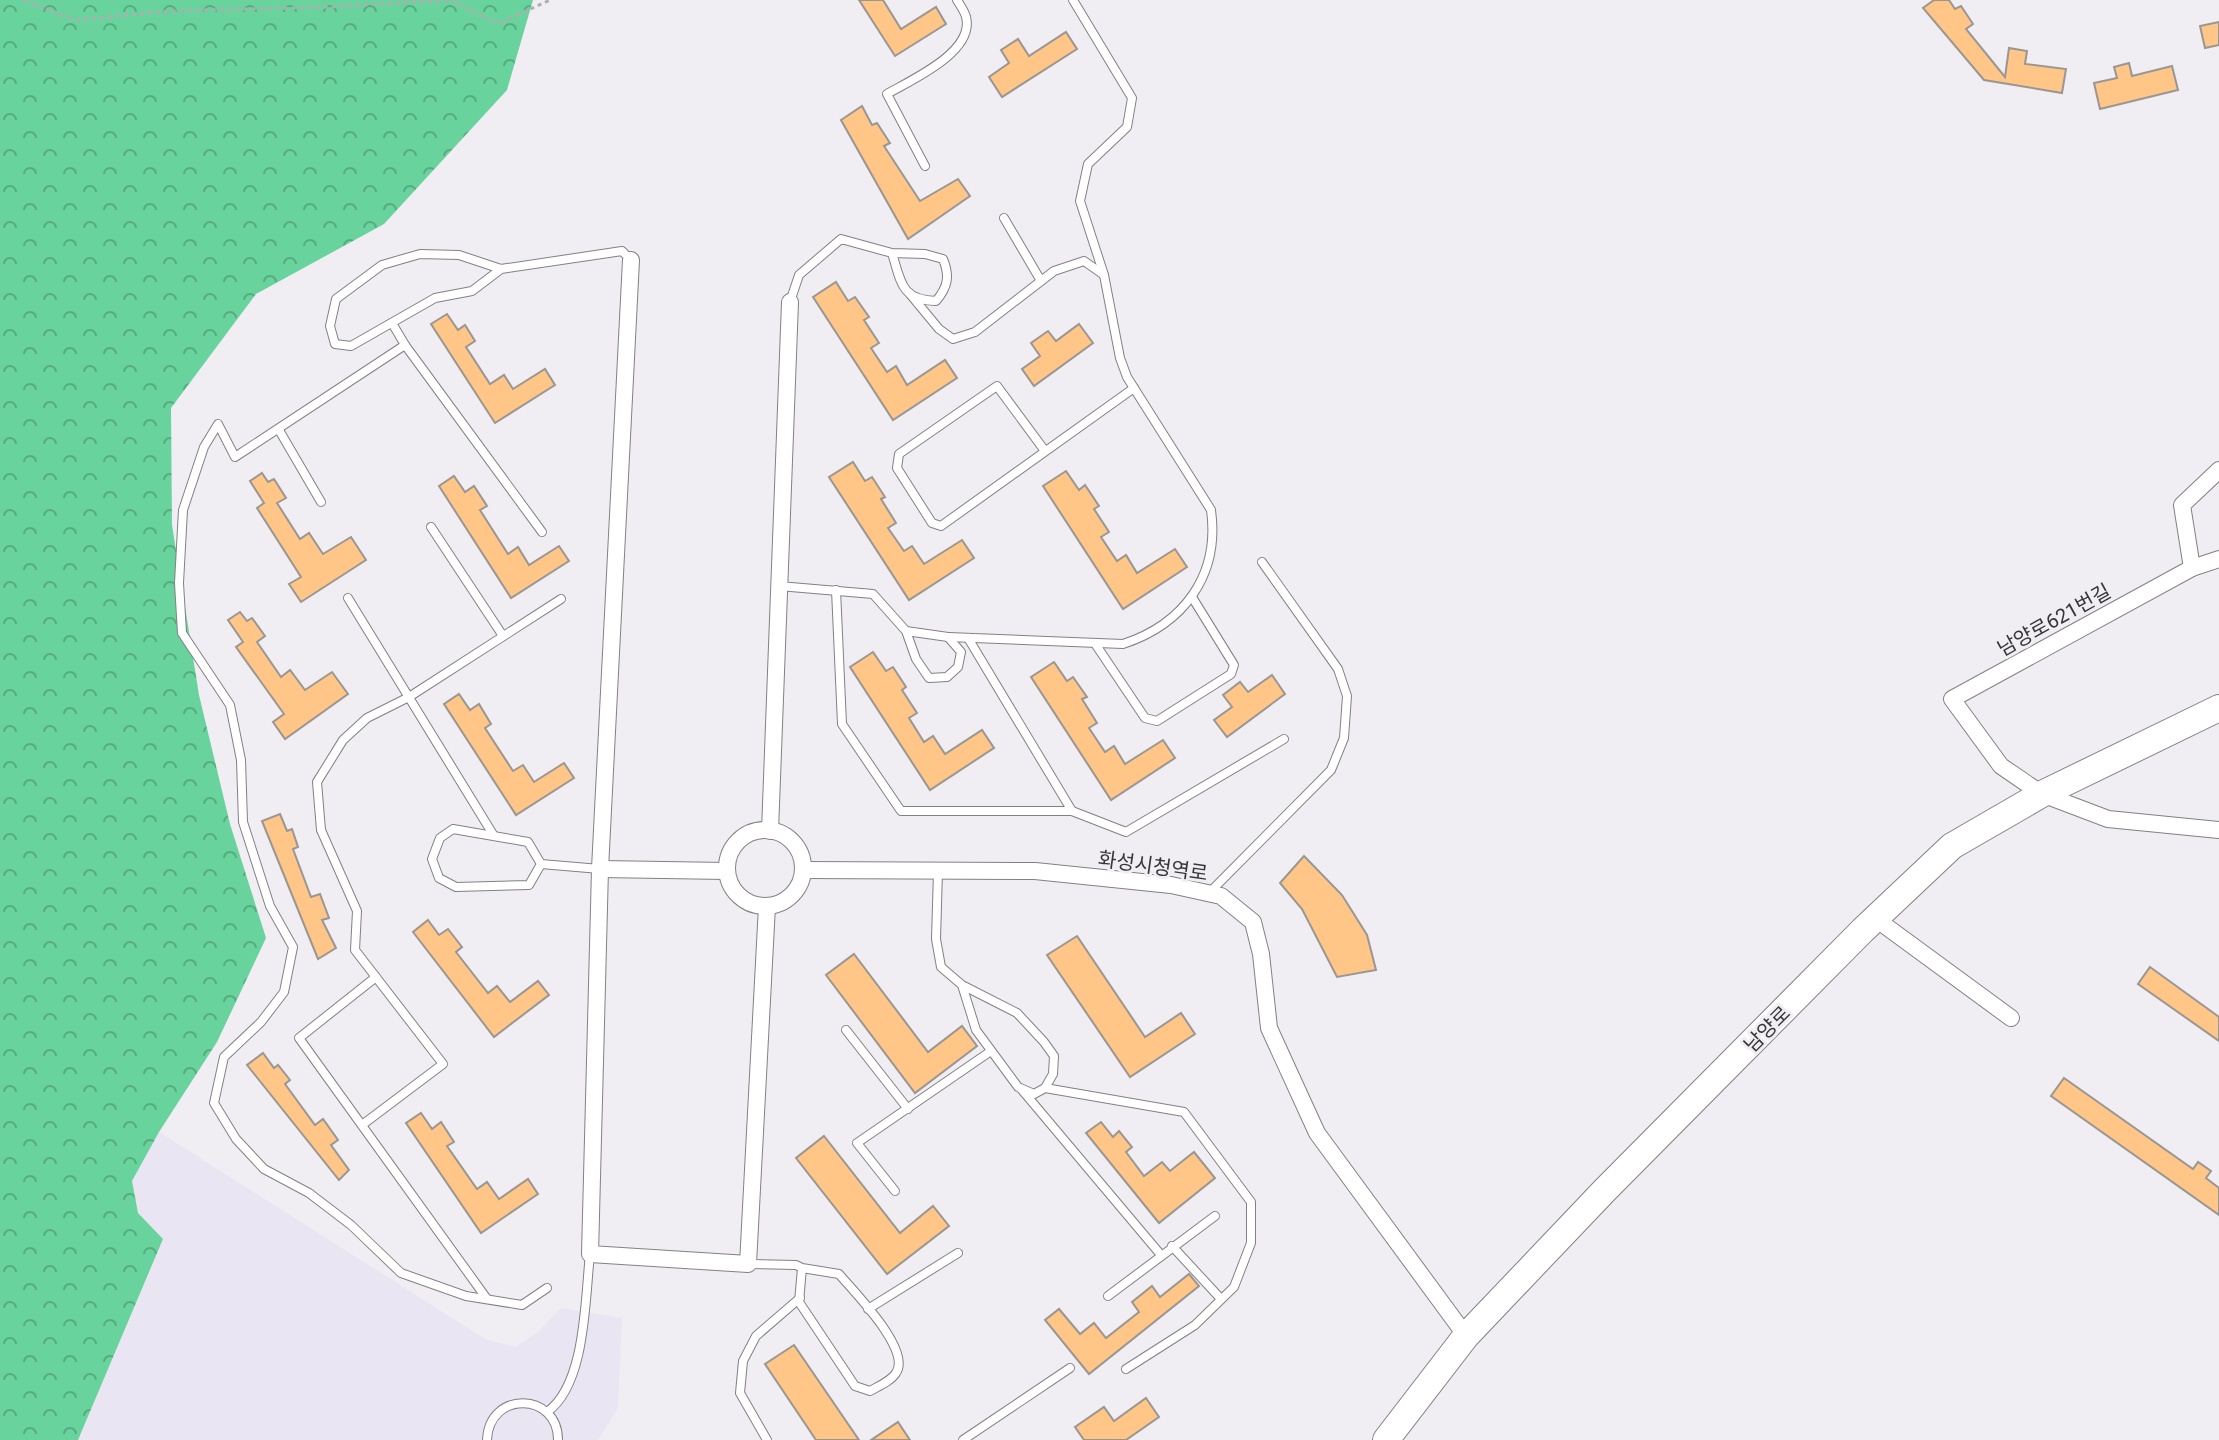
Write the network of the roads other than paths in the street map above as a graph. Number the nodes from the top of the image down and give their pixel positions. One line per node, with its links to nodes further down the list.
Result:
1 (957, 0): 3 (lane)
2 (1073, 0): 8 (lane)
3 (925, 166)
4 (1004, 218): 9 (lane)
5 (892, 253): 10 (lane); 10 (lane); 11 (lane)
6 (631, 260): 7 (lane); 43 (street)
7 (501, 269): 12 (lane); 12 (lane)
8 (1104, 275): 9 (lane); 14 (lane)
9 (1041, 281): 10 (lane)
10 (910, 294)
11 (790, 302): 24 (street)
12 (392, 323): 13 (lane)
13 (405, 345): 15 (lane); 20 (lane)
14 (1134, 388): 16 (lane); 26 (lane)
15 (279, 430): 18 (lane); 70 (lane)
16 (1045, 451): 16 (lane)
17 (2219, 470): 23 (street)
18 (321, 502)
19 (431, 527): 30 (lane)
20 (542, 532)
21 (2219, 559): 23 (street)
22 (1262, 562): 47 (lane)
23 (2192, 568): 37 (street, 남양로621번길)
24 (779, 586): 25 (lane); 40 (street)
25 (836, 590): 29 (lane); 38 (lane)
26 (1192, 597): 33 (lane); 33 (lane)
27 (348, 598): 34 (lane)
28 (561, 599): 30 (lane)
29 (906, 631): 31 (lane); 31 (lane)
30 (503, 636): 34 (lane)
31 (948, 637): 32 (lane)
32 (968, 638): 33 (lane); 38 (lane)
33 (1096, 645)
34 (409, 697): 41 (lane); 50 (lane)
35 (2219, 708): 37 (main road, 남양로)
36 (1284, 739): 38 (lane)
37 (2042, 794): 39 (street); 49 (main road, 남양로)
38 (1072, 811)
39 (2219, 830)
40 (770, 831): 44 (street); 45 (street)
41 (494, 836): 42 (lane); 42 (lane)
42 (541, 864): 43 (lane)
43 (600, 869): 45 (street); 63 (street)
44 (803, 870): 46 (street, 화성시청역로); 48 (street)
45 (727, 871): 48 (street)
46 (938, 871): 47 (street, 화성시청역로); 51 (lane)
47 (1209, 893): 73 (street, 화성시청역로)
48 (767, 906): 65 (street)
49 (1876, 919): 52 (street); 73 (main road, 남양로)
50 (376, 977): 58 (lane); 58 (lane)
51 (962, 985): 54 (lane); 56 (lane)
52 (2011, 1018)
53 (846, 1030): 57 (lane)
54 (991, 1051): 55 (lane); 57 (lane)
55 (1021, 1088): 56 (lane); 64 (lane)
56 (1045, 1088): 71 (lane)
57 (908, 1109): 59 (lane)
58 (362, 1125): 70 (lane)
59 (895, 1191)
60 (1215, 1216): 61 (lane)
61 (1172, 1246): 64 (lane); 71 (lane)
62 (958, 1253): 72 (lane)
63 (590, 1254): 65 (street); 76 (lane)
64 (1161, 1255): 68 (lane)
65 (748, 1264): 66 (lane)
66 (802, 1268): 69 (lane); 72 (lane)
67 (547, 1288): 70 (lane)
68 (1108, 1296)
69 (800, 1298): 72 (lane); 79 (lane)
70 (487, 1299)
71 (1221, 1299): 75 (lane)
72 (868, 1309)
73 (1466, 1336): 81 (main road, 남양로)
74 (1070, 1368): 80 (lane)
75 (1126, 1369)
76 (547, 1412): 77 (lane); 78 (lane)
77 (487, 1440)
78 (558, 1440)
79 (767, 1440)
80 (963, 1440)
81 (1386, 1440)

